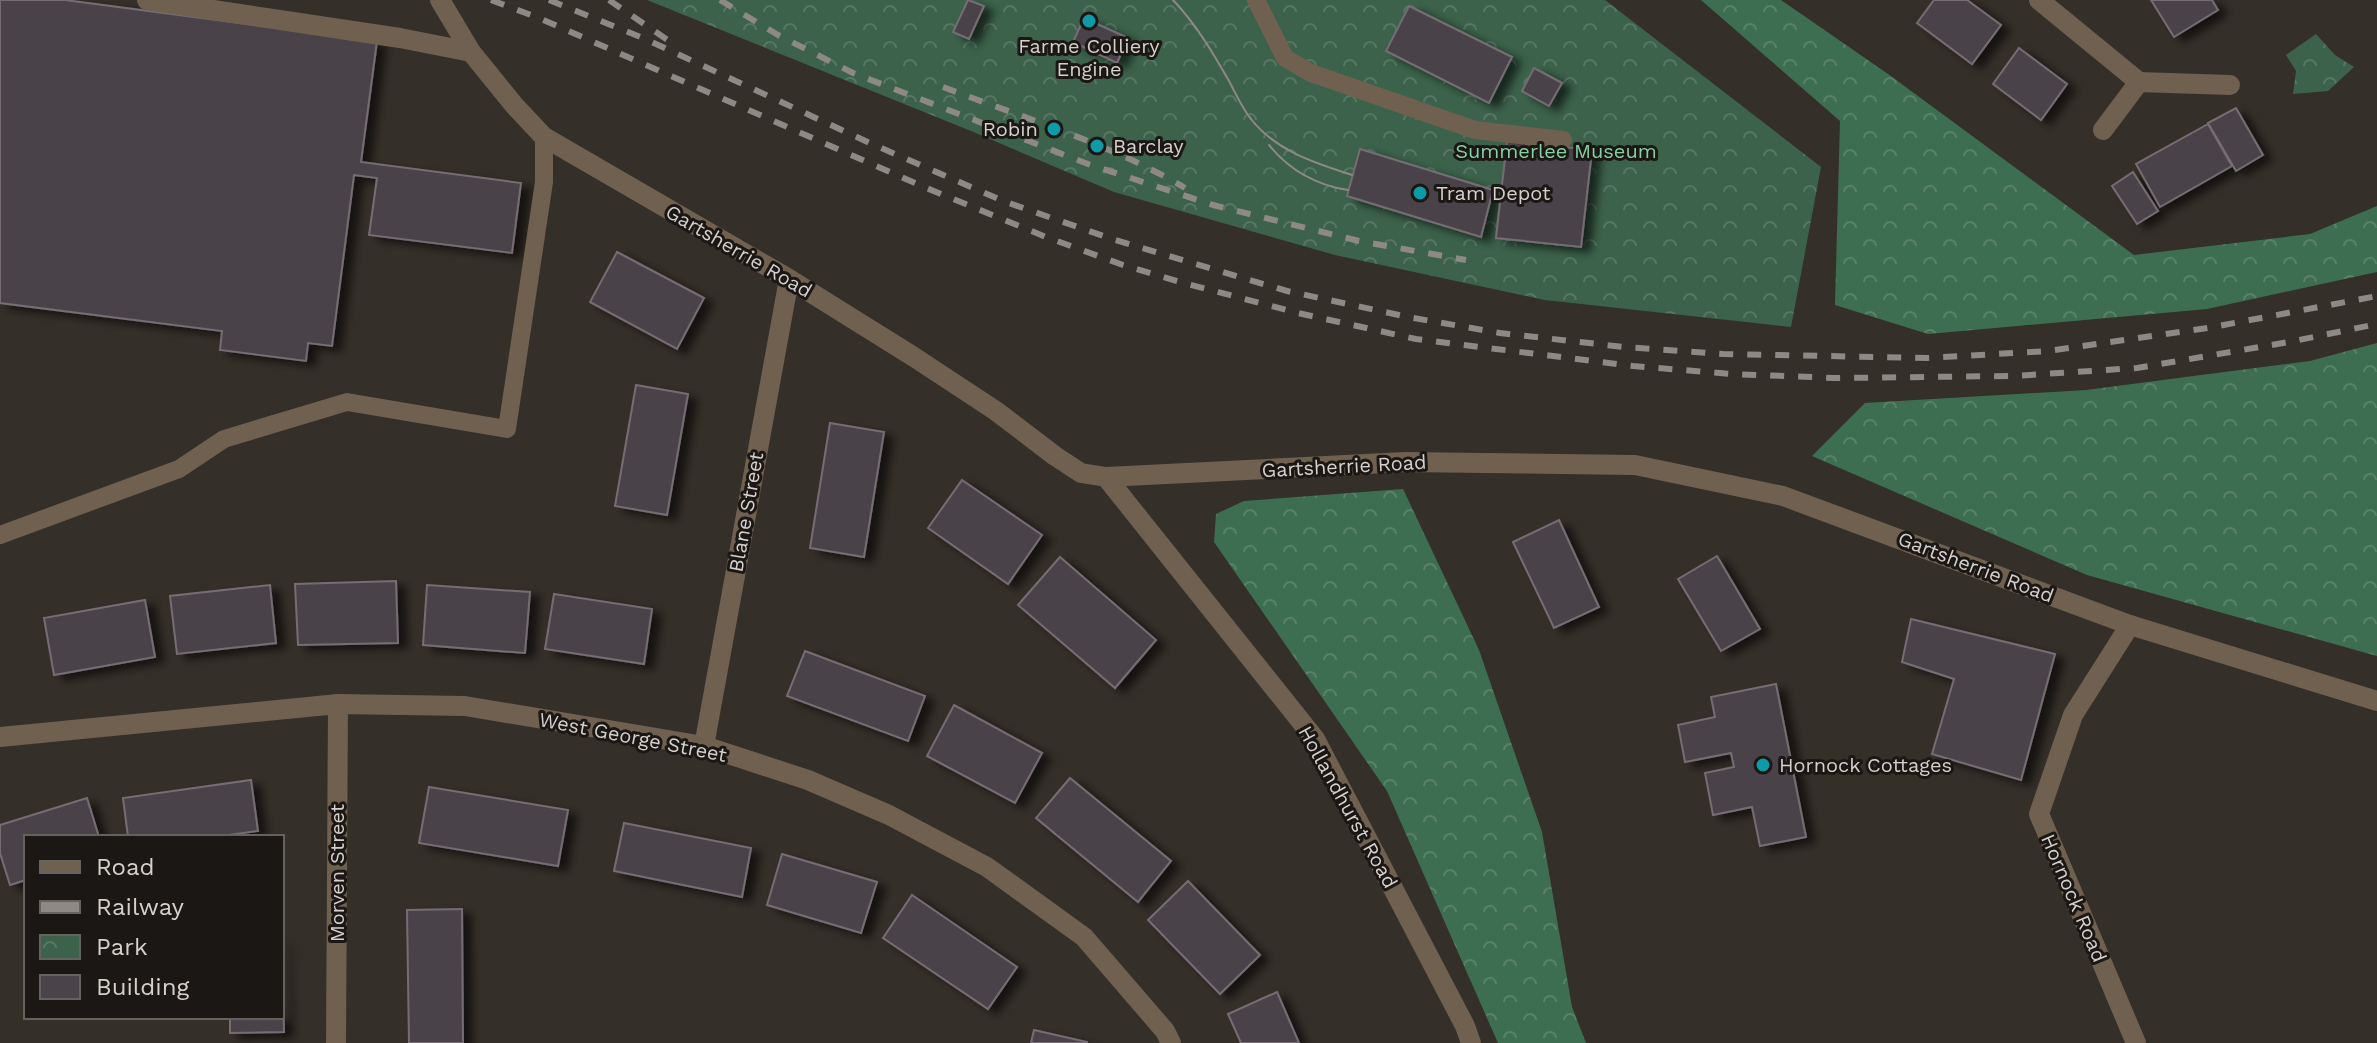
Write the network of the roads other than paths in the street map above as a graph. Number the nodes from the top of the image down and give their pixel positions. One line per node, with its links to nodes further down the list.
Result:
1 (147, 0): 5 (street)
2 (440, 0): 5 (street, Gartsherrie Road)
3 (1256, 0): 10 (lane)
4 (2039, 0): 6 (street)
5 (471, 52): 9 (street, Gartsherrie Road)
6 (2139, 82): 7 (street); 8 (street)
7 (2230, 85)
8 (2103, 130)
9 (544, 137): 11 (street, Gartsherrie Road); 13 (lane)
10 (1563, 140)
11 (789, 279): 12 (street, Gartsherrie Road); 18 (street, Blane Street)
12 (1106, 477): 14 (street, Gartsherrie Road); 21 (street, Hollandhurst Road)
13 (0, 535)
14 (2130, 625): 15 (street, Gartsherrie Road); 22 (street, Hornock Road)
15 (2377, 701)
16 (338, 704): 17 (street, West George Street); 18 (street, West George Street); 19 (street, Morven Street)
17 (0, 737)
18 (704, 746): 20 (street, West George Street)
19 (336, 1043)
20 (1171, 1043)
21 (1471, 1043)
22 (2136, 1043)

